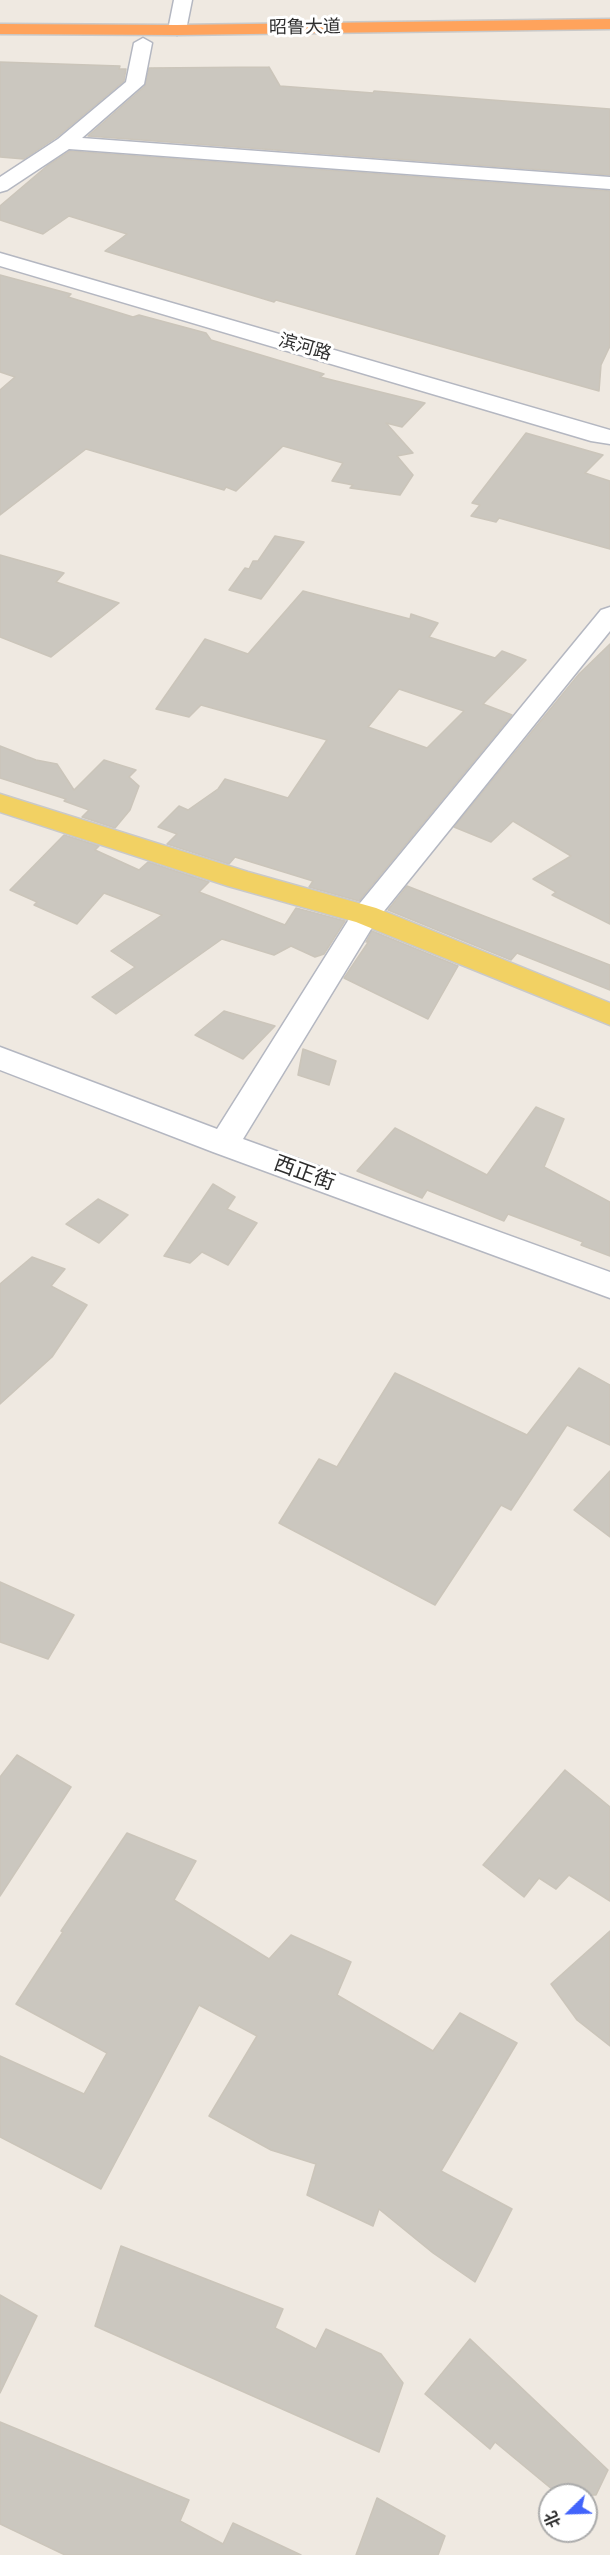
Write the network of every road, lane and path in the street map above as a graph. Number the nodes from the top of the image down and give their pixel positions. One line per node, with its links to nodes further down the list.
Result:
1 (183, 0): 4 (street)
2 (610, 24): 4 (highway, 昭鲁大道)
3 (0, 29): 4 (highway, 昭鲁大道)
4 (177, 30)
5 (0, 40): 7 (highway, 昭鲁大道)
6 (610, 41): 7 (highway, 昭鲁大道)
7 (143, 43): 8 (street)
8 (65, 143): 10 (street); 11 (street)
9 (0, 158): 10 (street)
10 (29, 166): 12 (street)
11 (610, 183)
12 (0, 186)
13 (0, 259): 14 (street, 滨河路)
14 (610, 437)
15 (610, 615): 17 (street)
16 (0, 803): 17 (main road)
17 (366, 915): 18 (main road); 20 (street)
18 (610, 1015)
19 (0, 1058): 20 (street, 西正街)
20 (224, 1144): 21 (street, 西正街)
21 (610, 1285)

